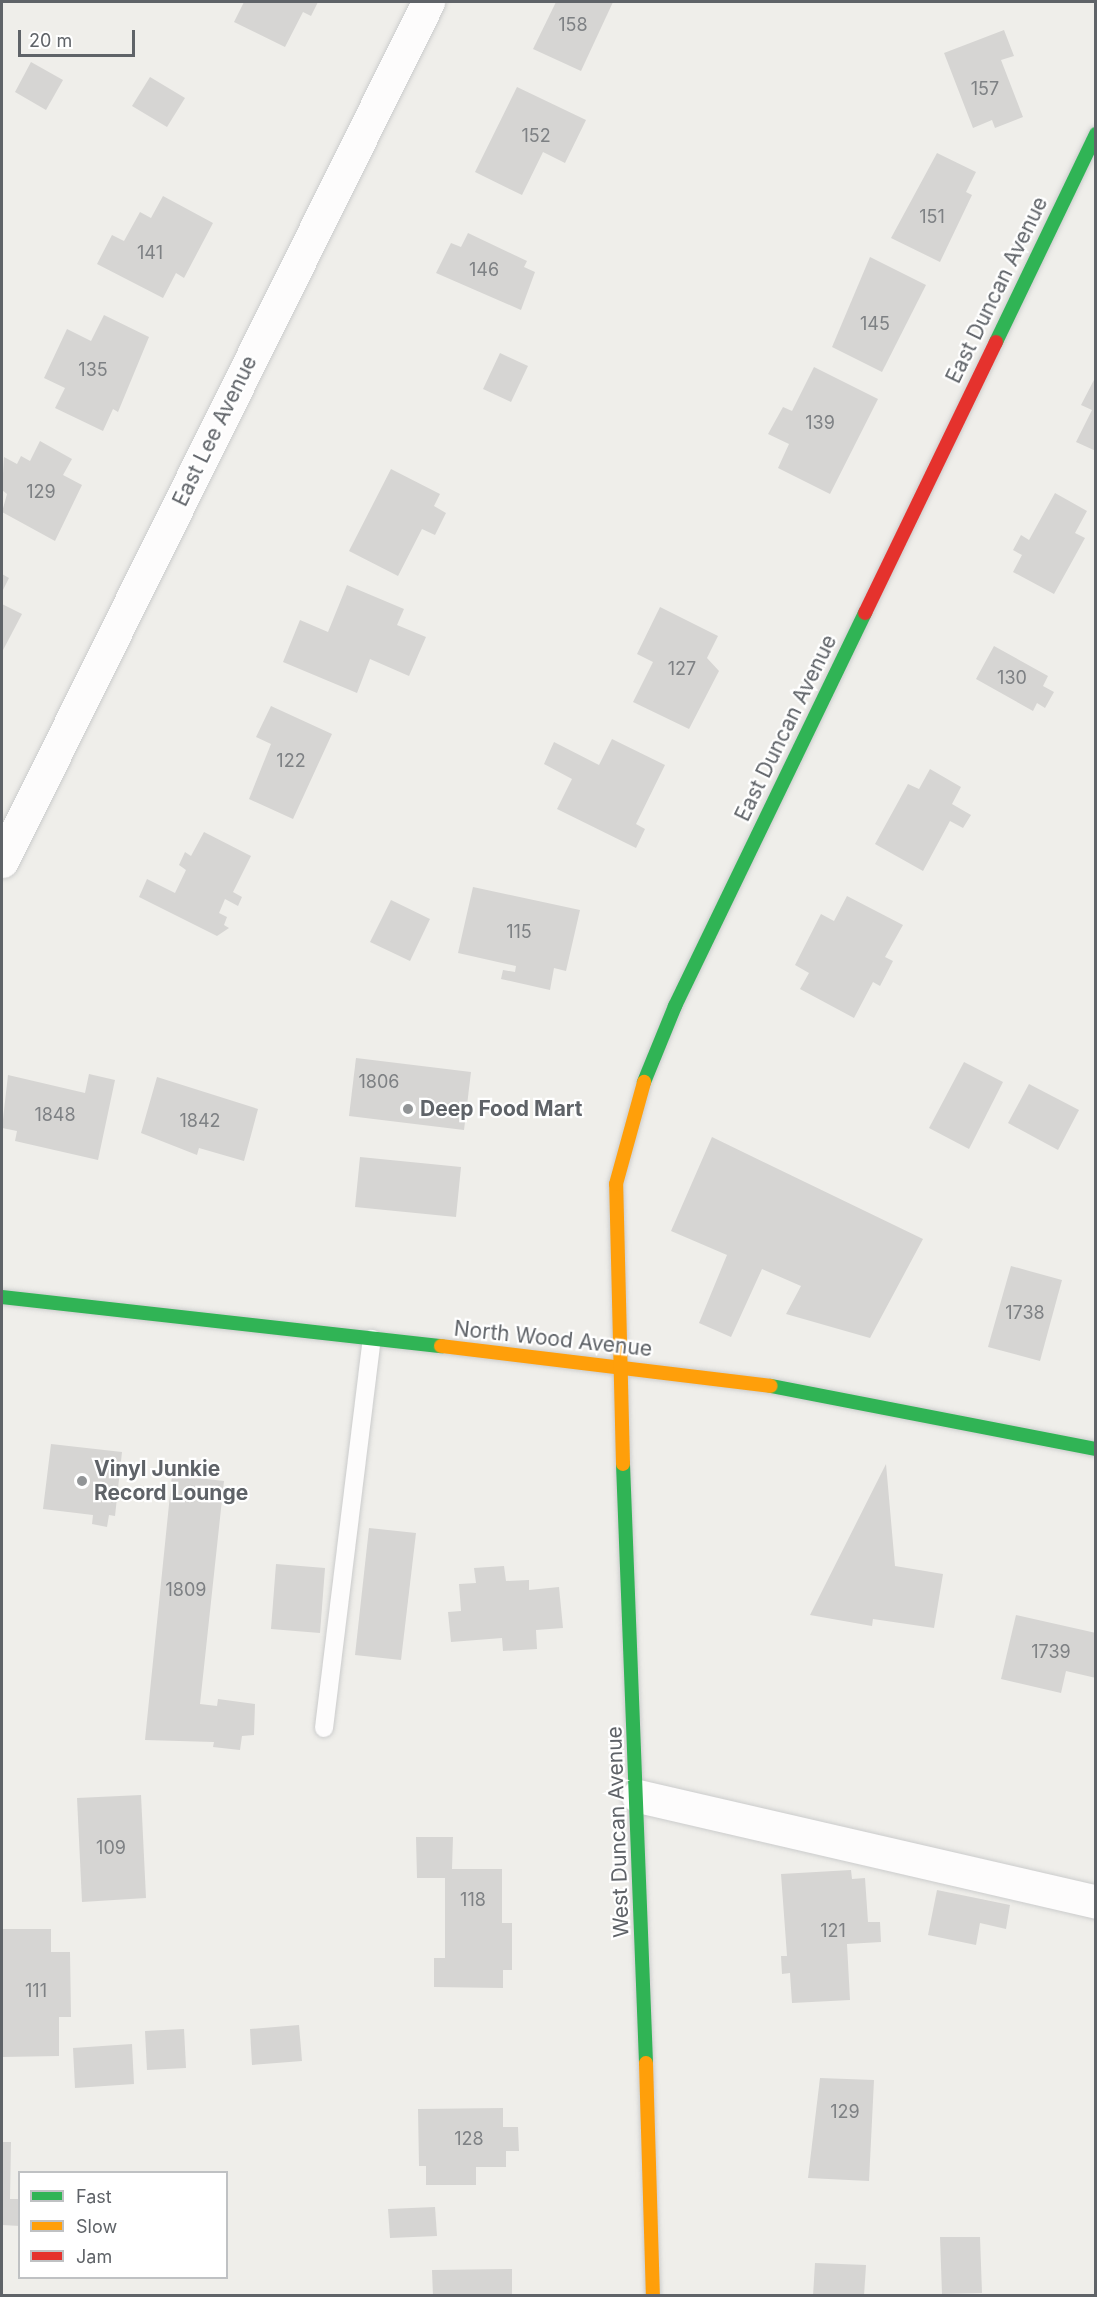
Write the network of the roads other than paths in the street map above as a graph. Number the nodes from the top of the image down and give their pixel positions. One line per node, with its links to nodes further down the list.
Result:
1 (428, 2): 3 (street, East Lee Avenue)
2 (1095, 134): 6 (street, East Duncan Avenue)
3 (2, 861)
4 (2, 1297): 5 (street, North Wood Avenue)
5 (372, 1339): 6 (street, North Wood Avenue); 8 (lane)
6 (617, 1367): 7 (street, North Wood Avenue); 9 (street, West Duncan Avenue)
7 (1095, 1449)
8 (324, 1728)
9 (638, 1796): 10 (street); 11 (street, West Duncan Avenue)
10 (1095, 1902)
11 (652, 2295)

